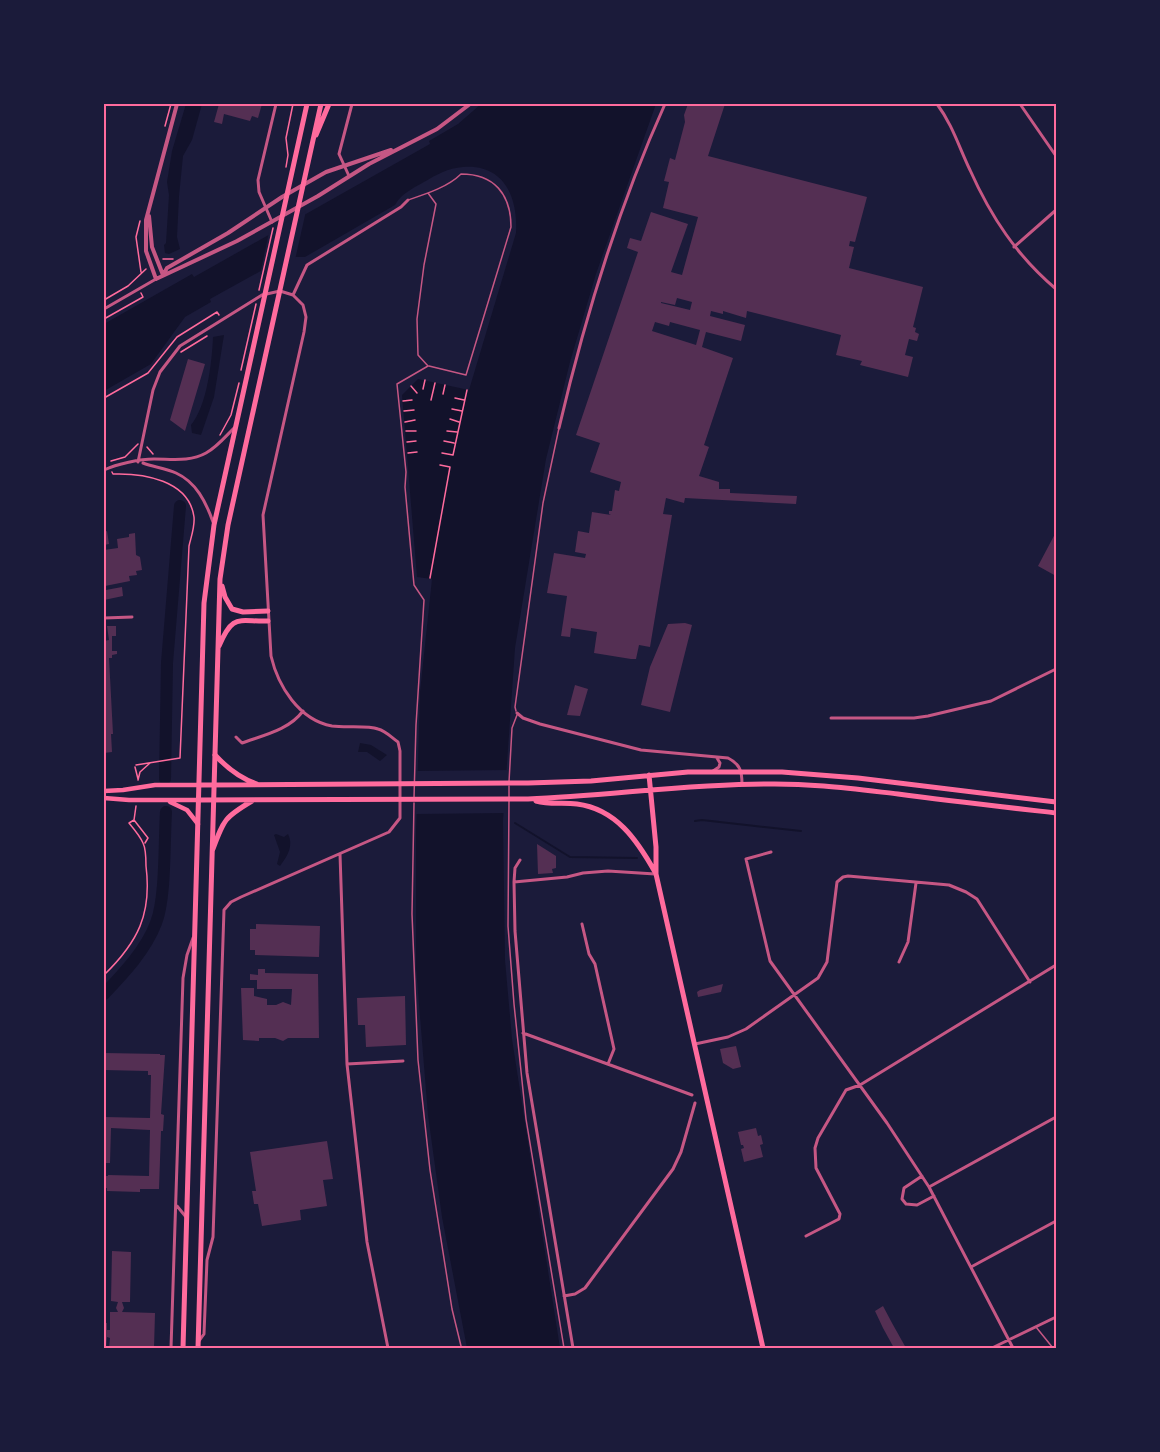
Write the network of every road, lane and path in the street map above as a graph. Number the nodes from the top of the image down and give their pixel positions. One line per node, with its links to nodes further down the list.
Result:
1 (177, 104): 21 (street)
2 (276, 104): 20 (street)
3 (293, 104): 16 (path)
4 (307, 104): 63 (main road)
5 (321, 104): 12 (main road)
6 (329, 104): 12 (main road)
7 (352, 104): 15 (street)
8 (470, 104): 13 (street)
9 (665, 104): 64 (street)
10 (937, 104): 26 (street)
11 (1020, 104): 14 (street)
12 (313, 142): 86 (main road)
13 (400, 147): 15 (street); 17 (street)
14 (1056, 156)
15 (343, 165): 17 (street); 20 (street)
16 (285, 172)
17 (349, 176): 23 (street)
18 (428, 194): 19 (lane); 38 (lane); 38 (lane)
19 (408, 200): 30 (street)
20 (265, 208): 23 (street); 27 (street)
21 (149, 209): 27 (street); 28 (street)
22 (1056, 210): 26 (street)
23 (272, 222): 27 (street)
24 (139, 224): 32 (path)
25 (273, 228): 39 (path)
26 (1014, 247): 29 (street)
27 (163, 276): 28 (street)
28 (156, 279): 33 (street)
29 (1056, 289)
30 (293, 295): 35 (street); 87 (street)
31 (143, 297): 34 (path)
32 (104, 300)
33 (104, 309)
34 (104, 319)
35 (222, 320): 49 (path); 73 (street)
36 (212, 333): 37 (path)
37 (178, 354)
38 (428, 366): 160 (lane)
39 (241, 370)
40 (239, 381): 69 (path)
41 (425, 381): 45 (path)
42 (435, 383): 52 (path)
43 (445, 385): 48 (path)
44 (411, 387): 47 (path)
45 (423, 389)
46 (467, 390): 54 (path)
47 (417, 393)
48 (443, 394)
49 (104, 398)
50 (455, 398): 54 (path)
51 (412, 400): 53 (path)
52 (431, 400)
53 (402, 401)
54 (465, 401): 58 (path)
55 (452, 409): 58 (path)
56 (414, 410): 57 (path)
57 (403, 411)
58 (463, 411): 62 (path)
59 (450, 419): 62 (path)
60 (415, 420): 61 (path)
61 (404, 422)
62 (460, 422): 68 (path)
63 (237, 424): 79 (street); 84 (main road)
64 (559, 428): 94 (lane)
65 (416, 430): 67 (path)
66 (447, 431): 68 (path)
67 (405, 432)
68 (458, 433): 74 (path)
69 (216, 441)
70 (416, 441): 72 (path)
71 (444, 441): 74 (path)
72 (406, 442)
73 (141, 444): 78 (path); 79 (street); 81 (path)
74 (455, 444): 77 (path)
75 (417, 452): 76 (path)
76 (407, 453)
77 (442, 453)
78 (161, 455)
79 (140, 462): 81 (street); 84 (street)
80 (440, 465): 85 (path)
81 (111, 467): 82 (street)
82 (104, 470)
83 (113, 474): 99 (path)
84 (214, 525): 106 (main road)
85 (430, 578)
86 (220, 579): 87 (main road); 91 (main road)
87 (268, 611): 90 (street)
88 (132, 617): 89 (street)
89 (104, 618)
90 (268, 621): 91 (main road); 93 (street)
91 (217, 651): 97 (main road)
92 (1056, 669): 95 (street)
93 (303, 711): 96 (street); 123 (street)
94 (518, 713): 98 (street); 161 (lane)
95 (831, 718)
96 (236, 737)
97 (214, 755): 107 (main road); 108 (main road)
98 (716, 757): 102 (street); 103 (street)
99 (152, 762): 100 (path); 101 (path)
100 (136, 765): 101 (path); 101 (path)
101 (140, 772)
102 (712, 772): 103 (main road); 104 (main road)
103 (742, 772): 105 (street); 116 (main road)
104 (649, 775): 108 (main road); 110 (main road)
105 (742, 784): 110 (main road); 118 (main road)
106 (199, 785): 107 (main road); 109 (main road); 113 (main road)
107 (214, 786): 108 (main road); 114 (main road)
108 (264, 786)
109 (104, 791)
110 (651, 791): 112 (main road); 125 (main road)
111 (104, 798): 117 (main road)
112 (528, 799): 115 (main road); 125 (main road)
113 (199, 800): 114 (main road); 117 (main road); 119 (main road)
114 (213, 800): 115 (main road); 122 (main road)
115 (254, 800): 122 (main road)
116 (1056, 802)
117 (177, 803): 119 (main road)
118 (1056, 813)
119 (198, 824): 129 (main road)
120 (144, 844): 120 (path); 132 (path)
121 (771, 852): 134 (street)
122 (212, 854): 156 (main road)
123 (340, 854): 138 (street); 156 (street)
124 (520, 860): 126 (street)
125 (656, 874): 126 (street); 136 (main road)
126 (514, 882): 135 (street)
127 (916, 883): 130 (street); 133 (street); 134 (street)
128 (582, 924): 139 (street)
129 (194, 934): 147 (street); 148 (main road)
130 (899, 962)
131 (1056, 964): 133 (street)
132 (104, 975)
133 (1030, 982): 140 (street)
134 (794, 995): 136 (street); 140 (street)
135 (523, 1033): 139 (street); 152 (street)
136 (694, 1044): 163 (main road)
137 (403, 1061): 138 (street)
138 (347, 1064): 159 (street)
139 (608, 1064): 141 (street)
140 (860, 1085): 144 (street); 150 (street)
141 (692, 1095)
142 (695, 1103): 152 (street)
143 (1056, 1117): 145 (street)
144 (922, 1176): 145 (street); 146 (street)
145 (929, 1187): 146 (street)
146 (934, 1196): 151 (street)
147 (176, 1205): 148 (street); 157 (street)
148 (187, 1218): 158 (main road)
149 (1056, 1221): 151 (street)
150 (806, 1236)
151 (971, 1267): 155 (street)
152 (564, 1296): 162 (street)
153 (1056, 1317): 154 (street)
154 (1035, 1326): 155 (street); 166 (lane)
155 (1008, 1340): 164 (street); 165 (street)
156 (198, 1346)
157 (171, 1348)
158 (183, 1348)
159 (388, 1348)
160 (460, 1348)
161 (564, 1348)
162 (573, 1348)
163 (763, 1348)
164 (992, 1348)
165 (1013, 1348)
166 (1053, 1348)

